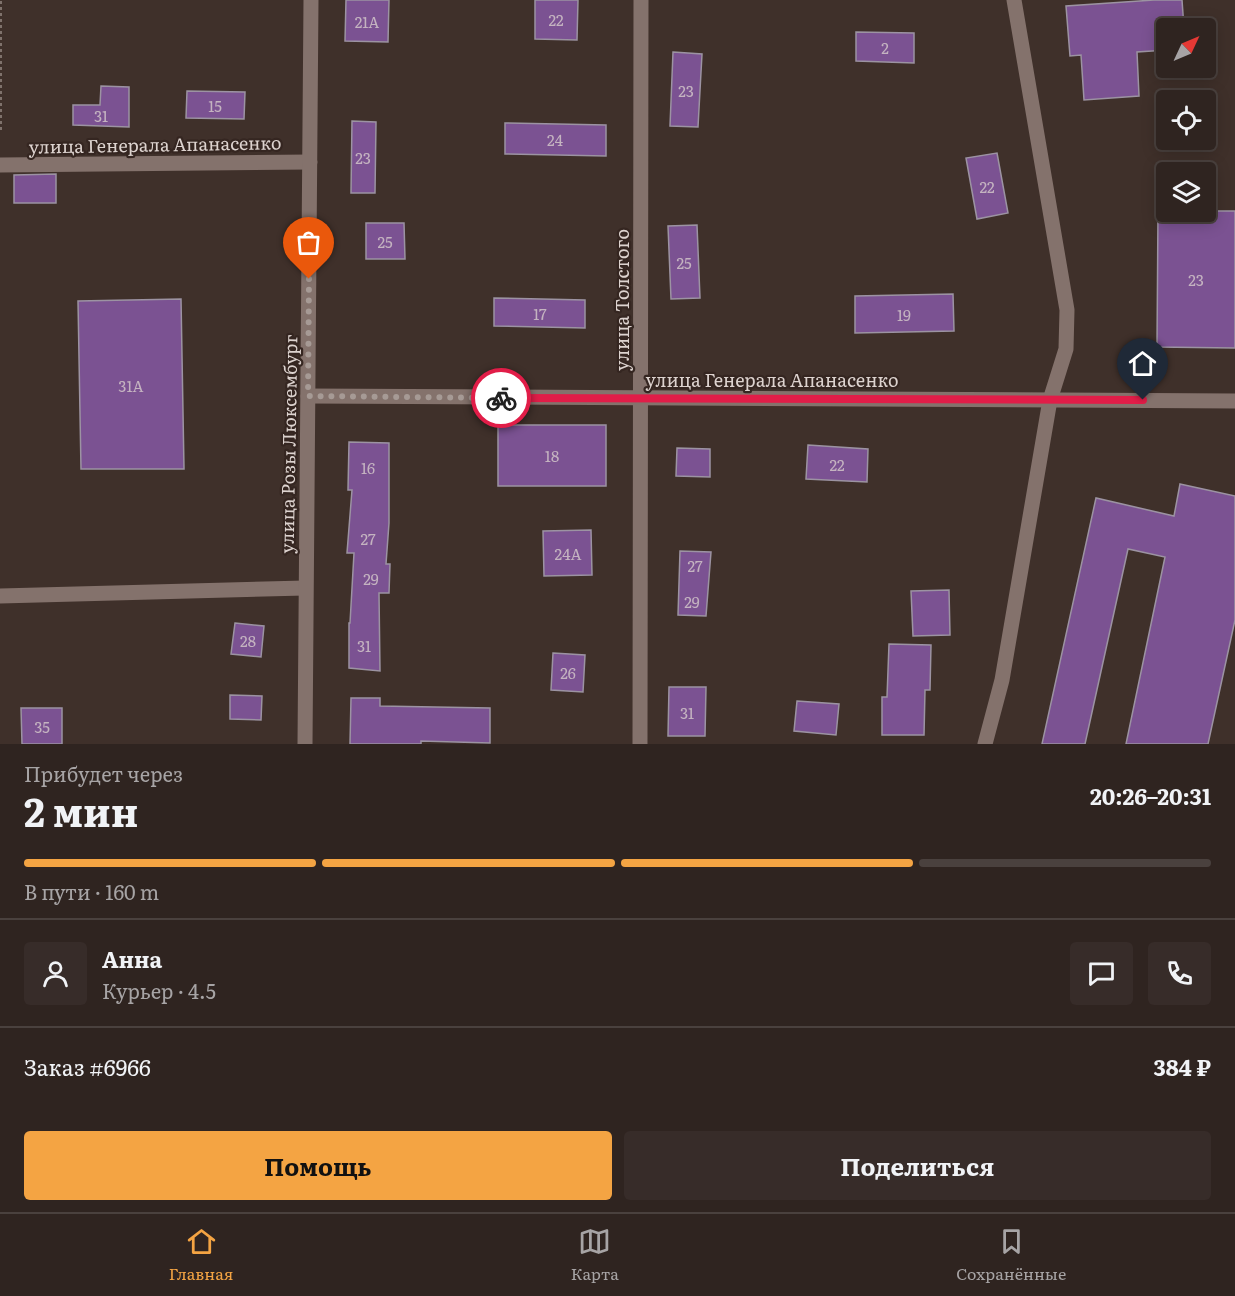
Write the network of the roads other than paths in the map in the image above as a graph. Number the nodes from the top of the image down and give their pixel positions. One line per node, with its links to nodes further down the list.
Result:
1 (311, 0): 4 (street, улица Розы Люксембург)
2 (641, 0): 7 (street, улица Толстого)
3 (1014, 0): 8 (street)
4 (310, 162): 5 (street, улица Генерала Апанасенко); 6 (street, улица Розы Люксембург)
5 (0, 165)
6 (308, 396): 7 (street, улица Генерала Апанасенко); 10 (street, улица Розы Люксембург)
7 (640, 398): 8 (street, улица Генерала Апанасенко); 13 (street, улица Толстого)
8 (1050, 400): 9 (street, улица Генерала Апанасенко); 14 (street)
9 (1235, 401)
10 (306, 588): 11 (street); 12 (street, улица Розы Люксембург)
11 (0, 596)
12 (305, 744)
13 (640, 744)
14 (985, 744)

